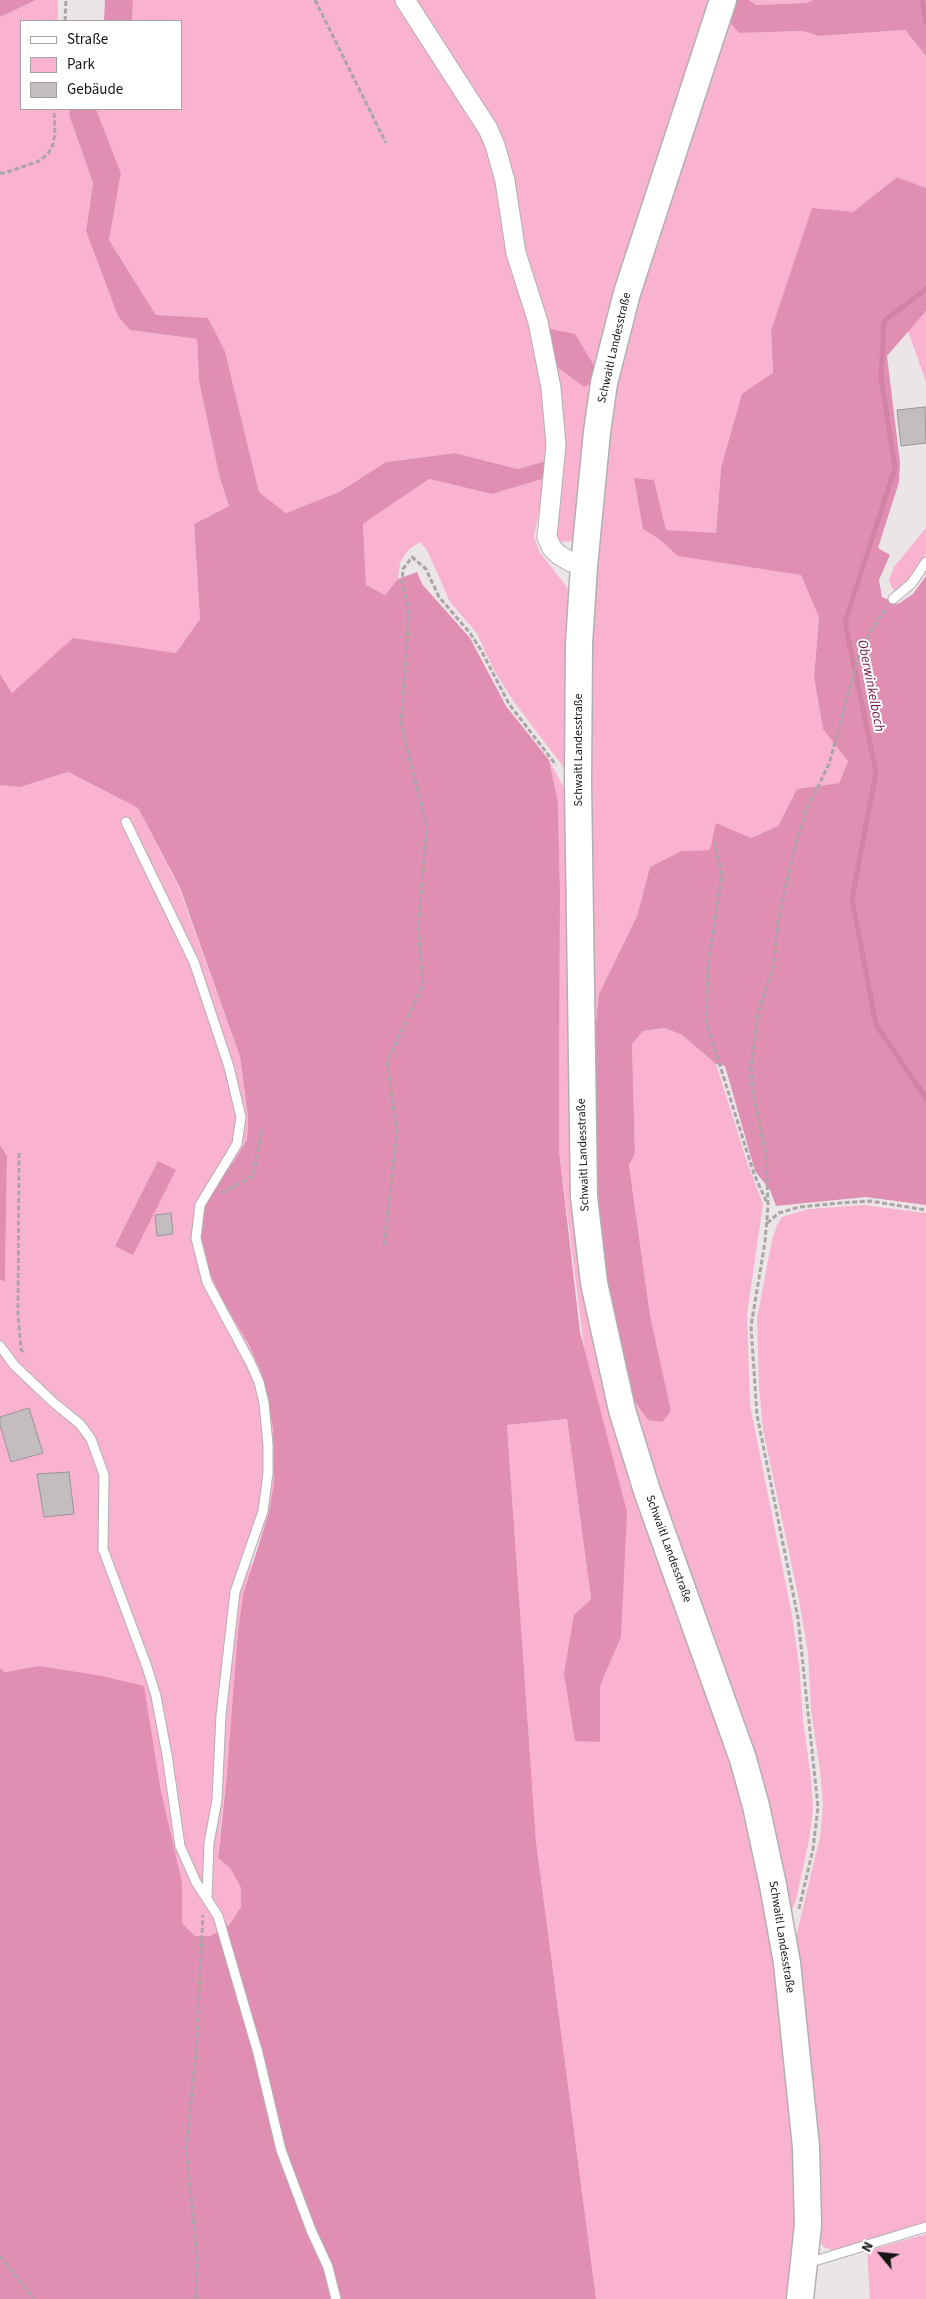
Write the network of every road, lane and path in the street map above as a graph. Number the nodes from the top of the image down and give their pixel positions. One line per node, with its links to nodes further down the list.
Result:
1 (66, 0): 5 (path)
2 (315, 0): 7 (path)
3 (405, 0): 10 (street)
4 (723, 0): 10 (street, Schwaitl Landesstraße)
5 (66, 20)
6 (54, 110): 8 (path)
7 (386, 143)
8 (0, 173)
9 (926, 562): 11 (lane)
10 (584, 566): 12 (street, Schwaitl Landesstraße)
11 (893, 599): 18 (path)
12 (578, 782): 21 (path); 25 (street, Schwaitl Landesstraße)
13 (126, 822): 17 (lane)
14 (714, 841): 18 (path)
15 (262, 1128): 17 (path)
16 (19, 1153): 23 (path)
17 (200, 1205): 24 (lane)
18 (768, 1206): 20 (path)
19 (926, 1210): 20 (path)
20 (767, 1223): 25 (path)
21 (384, 1245)
22 (0, 1346): 24 (lane)
23 (25, 1357)
24 (207, 1897): 30 (path); 31 (lane)
25 (782, 1932): 28 (street, Schwaitl Landesstraße)
26 (926, 2227): 28 (lane)
27 (0, 2256): 29 (path)
28 (805, 2263): 32 (street, Schwaitl Landesstraße)
29 (34, 2299)
30 (196, 2299)
31 (336, 2299)
32 (800, 2299)

